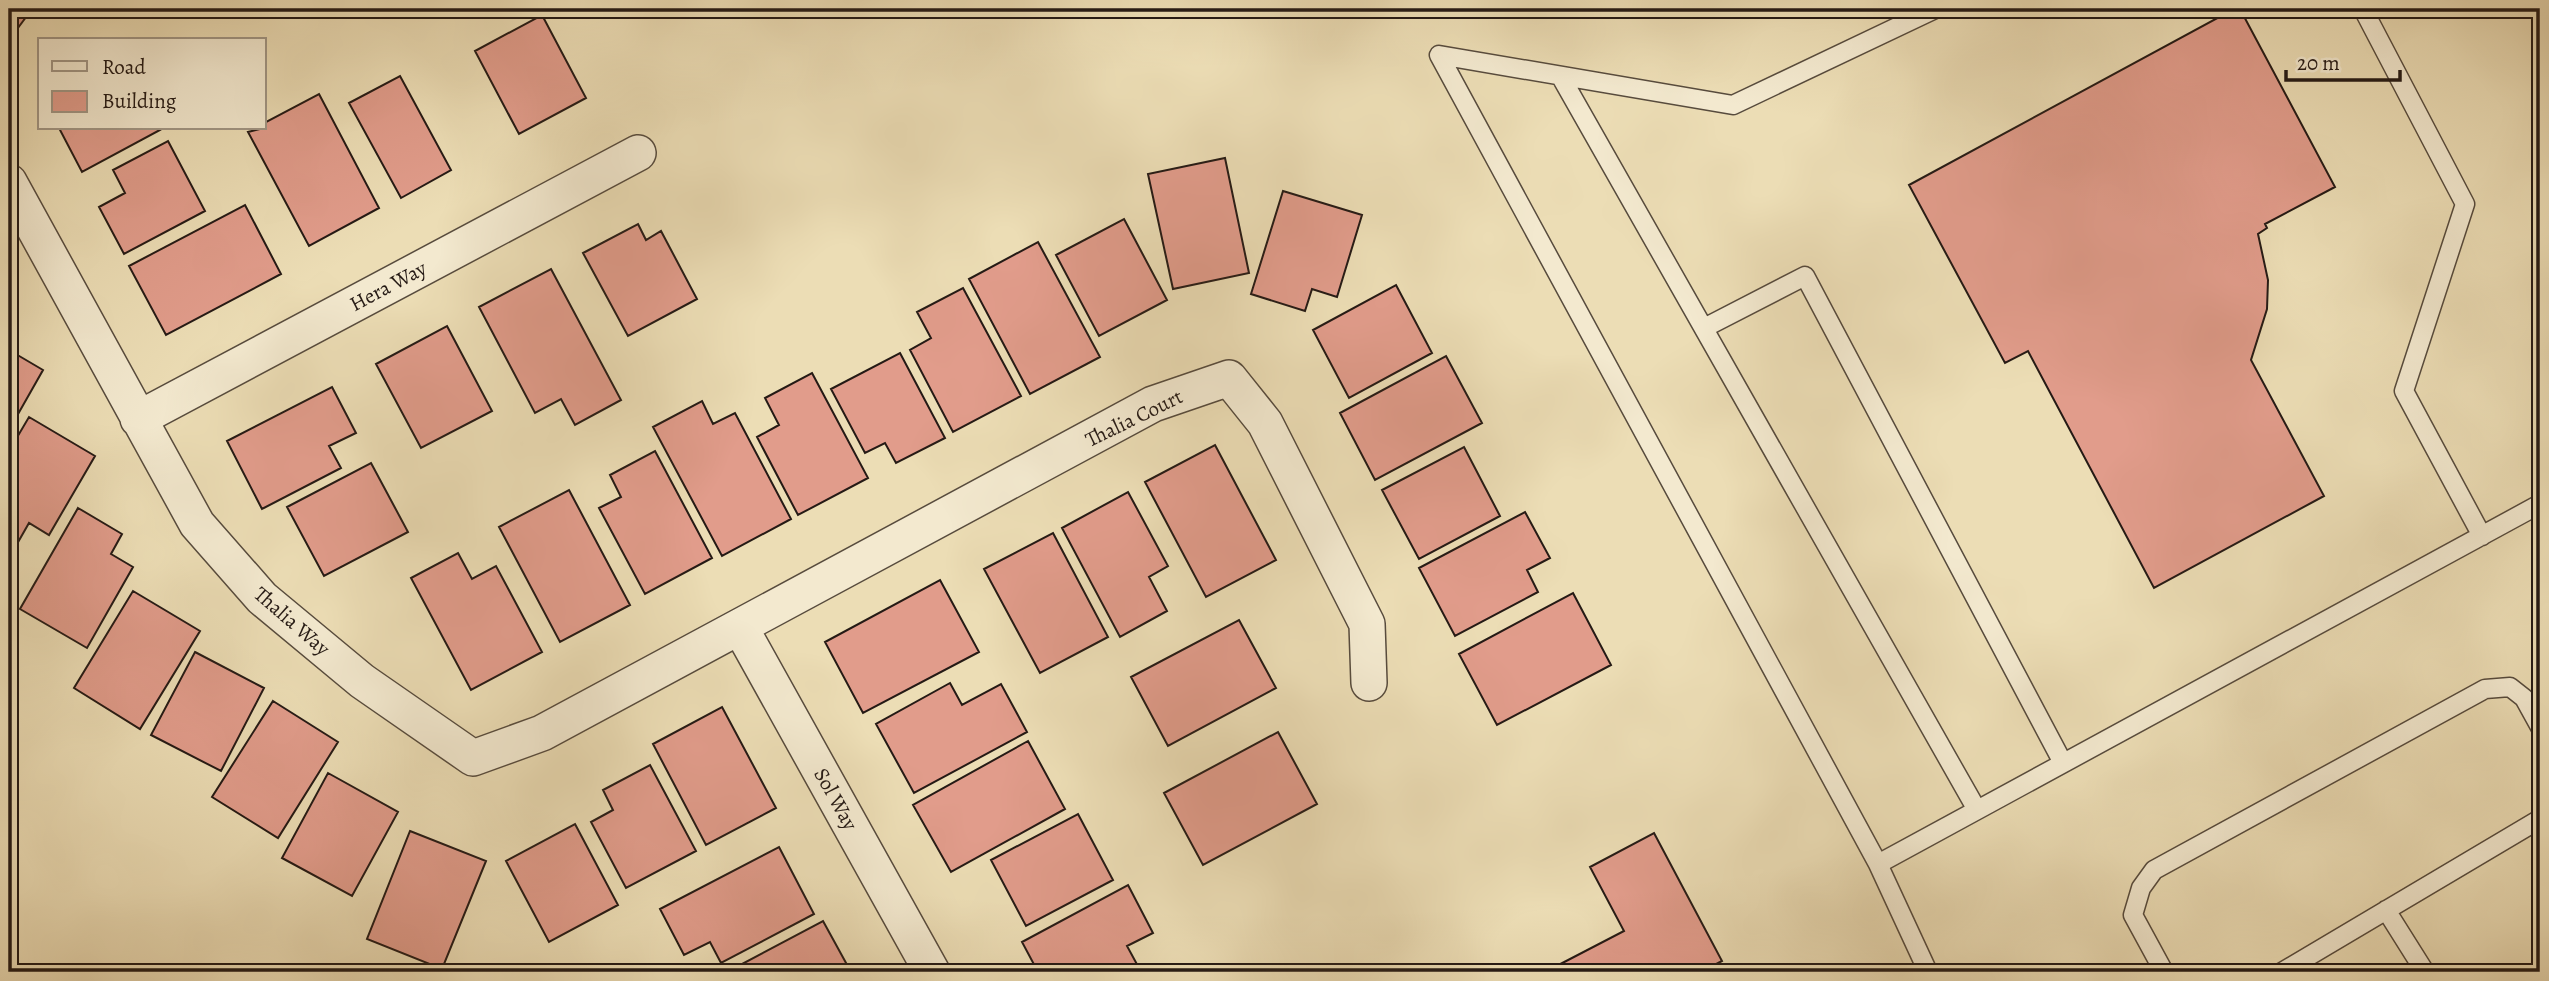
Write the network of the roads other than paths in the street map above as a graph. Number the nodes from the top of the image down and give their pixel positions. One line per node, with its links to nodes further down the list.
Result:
1 (1935, 9): 3 (lane)
2 (2363, 9): 9 (lane)
3 (1561, 77): 6 (lane); 16 (lane)
4 (638, 153): 7 (street, Hera Way)
5 (9, 182): 7 (street, Thalia Way)
6 (1704, 328): 13 (lane); 14 (lane)
7 (138, 419): 10 (street, Thalia Way)
8 (2540, 504): 9 (lane)
9 (2482, 536): 13 (lane)
10 (740, 627): 11 (street, Thalia Court); 18 (street, Sol Way)
11 (1369, 683)
12 (2540, 727): 20 (lane)
13 (2063, 763): 14 (lane)
14 (1977, 810): 16 (lane)
15 (2540, 820): 17 (lane)
16 (1878, 864): 19 (lane)
17 (2386, 910): 21 (lane); 22 (lane)
18 (932, 972)
19 (1928, 972)
20 (2164, 972)
21 (2282, 972)
22 (2425, 972)

